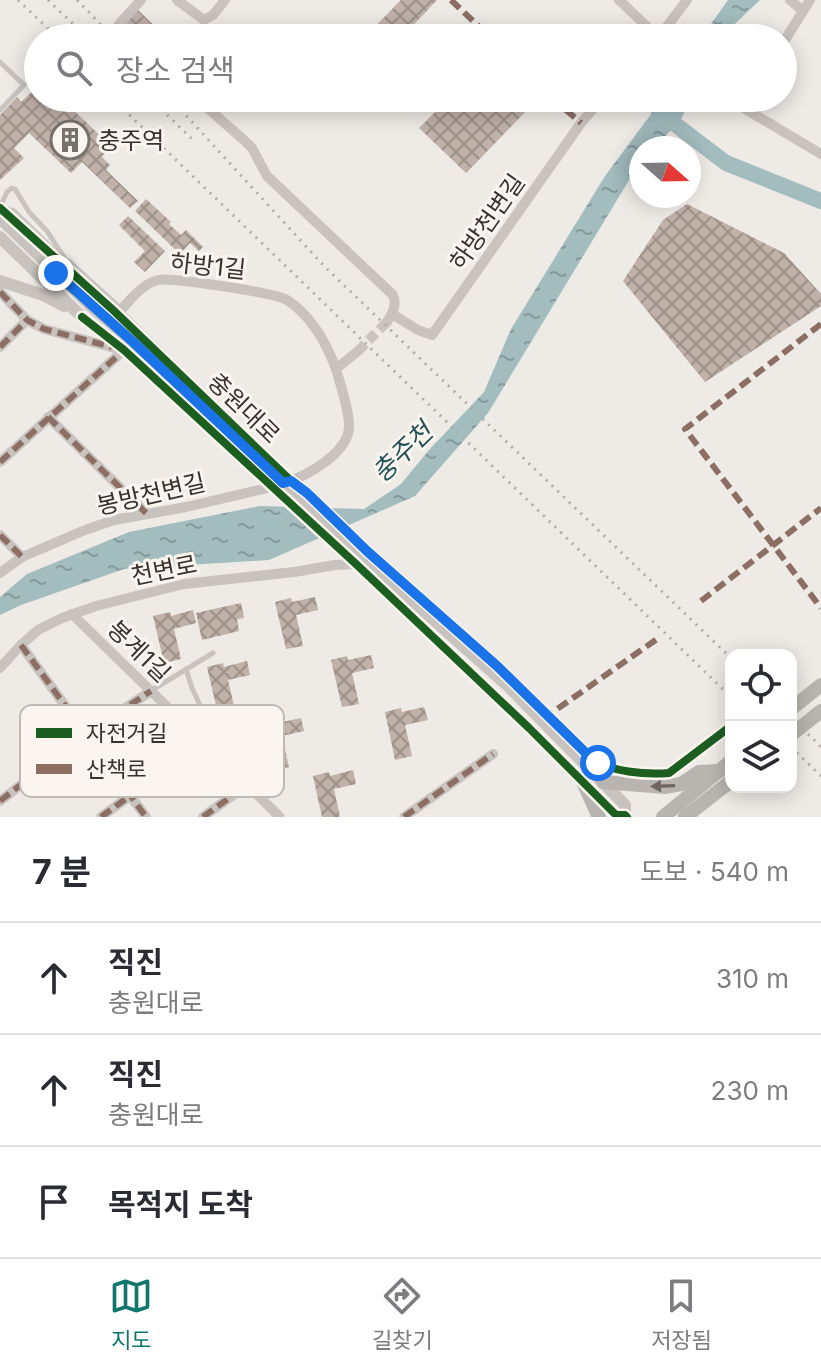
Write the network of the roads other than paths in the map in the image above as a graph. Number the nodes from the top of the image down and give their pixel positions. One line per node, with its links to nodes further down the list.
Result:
1 (141, 0): 9 (street)
2 (177, 0): 3 (street)
3 (225, 0)
4 (619, 0): 10 (street)
5 (687, 0): 11 (street)
6 (790, 0): 8 (street)
7 (810, 0): 8 (street)
8 (803, 11): 12 (street)
9 (121, 24)
10 (644, 24)
11 (669, 24)
12 (795, 24)
13 (0, 62): 14 (lane)
14 (0, 110)
15 (212, 112): 16 (street, 하방천변길)
16 (590, 112)
17 (760, 112): 18 (street)
18 (821, 154)
19 (0, 209): 22 (lane); 22 (lane)
20 (0, 218): 35 (street, 충원대로)
21 (0, 237): 26 (street, 충원대로)
22 (67, 263): 25 (street)
23 (0, 281): 26 (street)
24 (0, 292): 27 (street)
25 (120, 311): 31 (street, 하방1길); 32 (lane)
26 (82, 317): 29 (street, 충원대로)
27 (27, 320): 28 (street); 29 (street)
28 (0, 347)
29 (124, 350): 33 (street); 35 (street, 충원대로)
30 (358, 351): 31 (street)
31 (336, 369): 35 (street, 하방1길)
32 (181, 370)
33 (48, 417): 34 (street); 36 (street)
34 (0, 462)
35 (279, 487): 36 (street, 봉방천변길); 38 (street)
36 (146, 513): 39 (street, 봉방천변길)
37 (0, 535): 39 (street)
38 (347, 550): 40 (street); 61 (street)
39 (22, 557): 41 (street, 봉방천변길)
40 (356, 564): 42 (street, 천변로); 60 (street)
41 (0, 573)
42 (72, 614): 43 (street, 천변로); 48 (street, 봉계1길)
43 (21, 645): 45 (street, 천변로); 50 (street)
44 (213, 653): 46 (lane)
45 (0, 668)
46 (186, 669): 48 (lane); 53 (lane)
47 (821, 685): 49 (main road)
48 (151, 691): 51 (street); 52 (street, 봉계1길)
49 (797, 704)
50 (65, 705)
51 (130, 705)
52 (165, 705)
53 (200, 705)
54 (821, 711): 55 (main road)
55 (797, 730)
56 (493, 754): 74 (street)
57 (725, 771): 61 (main road, one-way to 61)
58 (725, 772): 76 (main road)
59 (725, 775): 63 (main road)
60 (583, 782): 69 (street); 75 (main road)
61 (603, 782): 69 (street)
62 (20, 785): 68 (street)
63 (715, 793): 77 (main road); 78 (main road)
64 (127, 797): 70 (street)
65 (131, 797): 71 (street)
66 (230, 797): 72 (street)
67 (259, 797): 73 (street, 봉계1길)
68 (0, 801)
69 (626, 816)
70 (101, 817)
71 (146, 817)
72 (203, 817)
73 (280, 817)
74 (404, 817)
75 (599, 817)
76 (663, 817)
77 (685, 817)
78 (703, 817)

